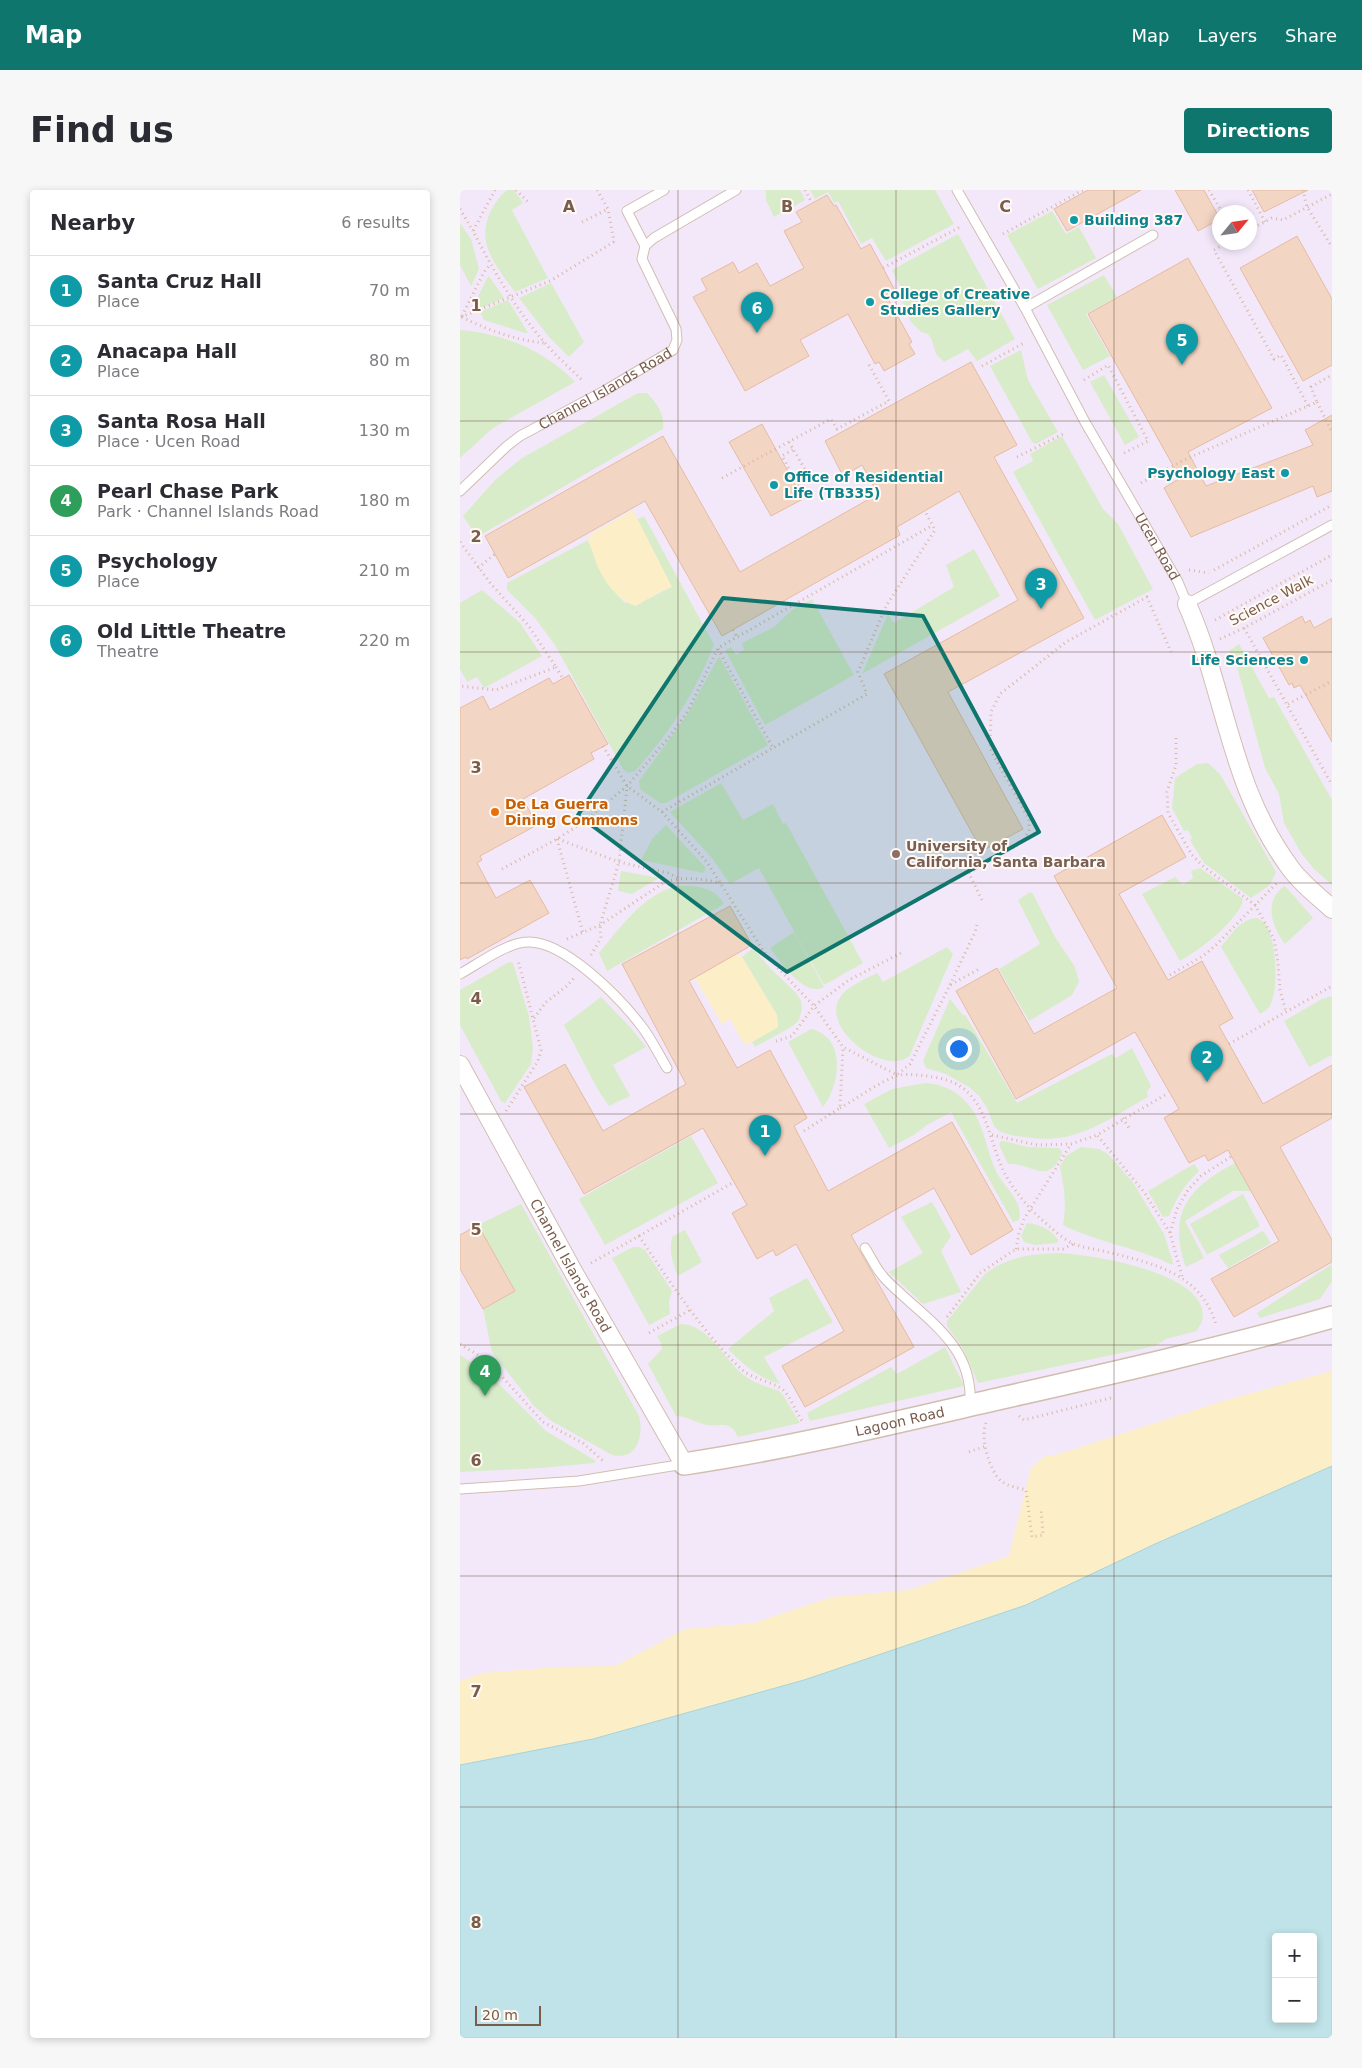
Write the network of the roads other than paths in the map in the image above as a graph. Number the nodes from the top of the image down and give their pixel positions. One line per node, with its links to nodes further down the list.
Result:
1 (664, 190): 5 (lane)
2 (736, 190): 5 (lane)
3 (957, 190): 6 (lane, Ucen Road)
4 (1152, 235): 6 (lane)
5 (645, 246): 7 (lane, Channel Islands Road)
6 (1025, 308): 9 (lane, Ucen Road)
7 (460, 491)
8 (1332, 525): 9 (lane)
9 (1187, 604): 10 (street, Ucen Road)
10 (1332, 909)
11 (460, 974): 13 (lane)
12 (460, 1065): 17 (street, Channel Islands Road)
13 (667, 1068)
14 (865, 1248): 16 (lane)
15 (1332, 1317): 16 (street, Lagoon Road)
16 (970, 1406): 17 (street, Lagoon Road)
17 (684, 1464): 18 (lane, Lagoon Road)
18 (460, 1489)

